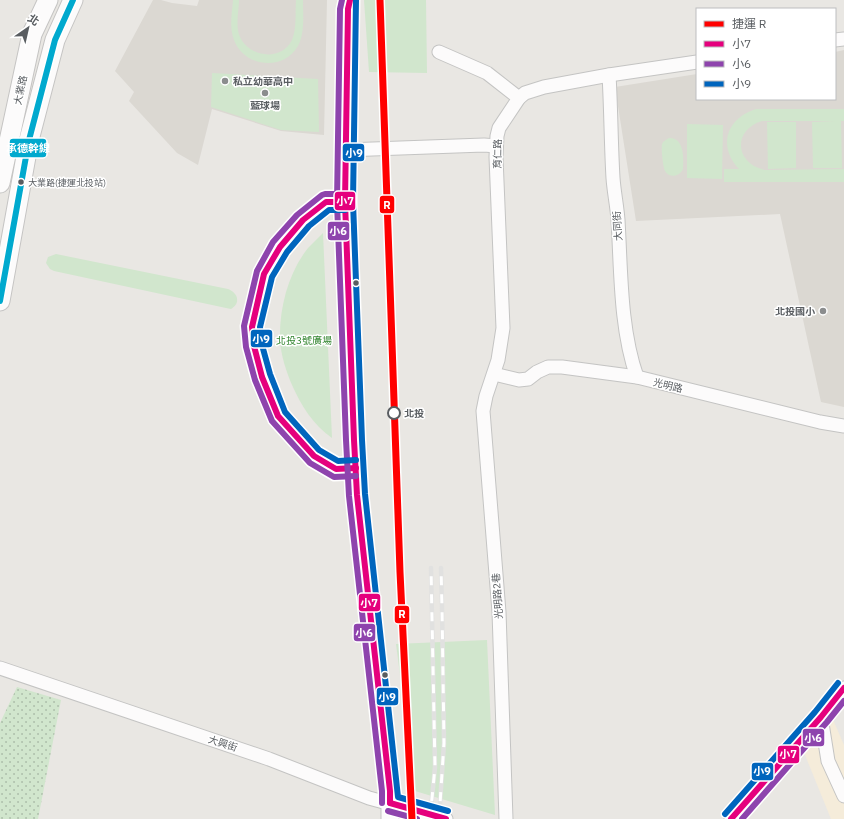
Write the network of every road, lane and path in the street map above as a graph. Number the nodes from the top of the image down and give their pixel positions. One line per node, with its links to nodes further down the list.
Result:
1 (48, 0): 10 (main road, 大業路)
2 (73, 0): 12 (main road, 大業路)
3 (349, 3): 9 (street)
4 (439, 52): 7 (street)
5 (696, 62): 6 (street)
6 (610, 75): 7 (street); 14 (street, 大同街)
7 (519, 98): 8 (street, 育仁路)
8 (496, 146): 9 (street); 13 (street, 育仁路)
9 (344, 150): 11 (street)
10 (0, 183)
11 (345, 202): 16 (street); 16 (street)
12 (0, 301)
13 (494, 374): 14 (street, 光明路); 23 (street, 光明路2巷)
14 (637, 377): 15 (street, 光明路)
15 (844, 426)
16 (356, 468): 21 (street)
17 (0, 668): 21 (street, 大興街)
18 (844, 688): 19 (street)
19 (821, 717): 20 (street); 24 (street)
20 (844, 796)
21 (390, 811): 22 (street, 大興街)
22 (446, 819)
23 (506, 819)
24 (731, 819)

